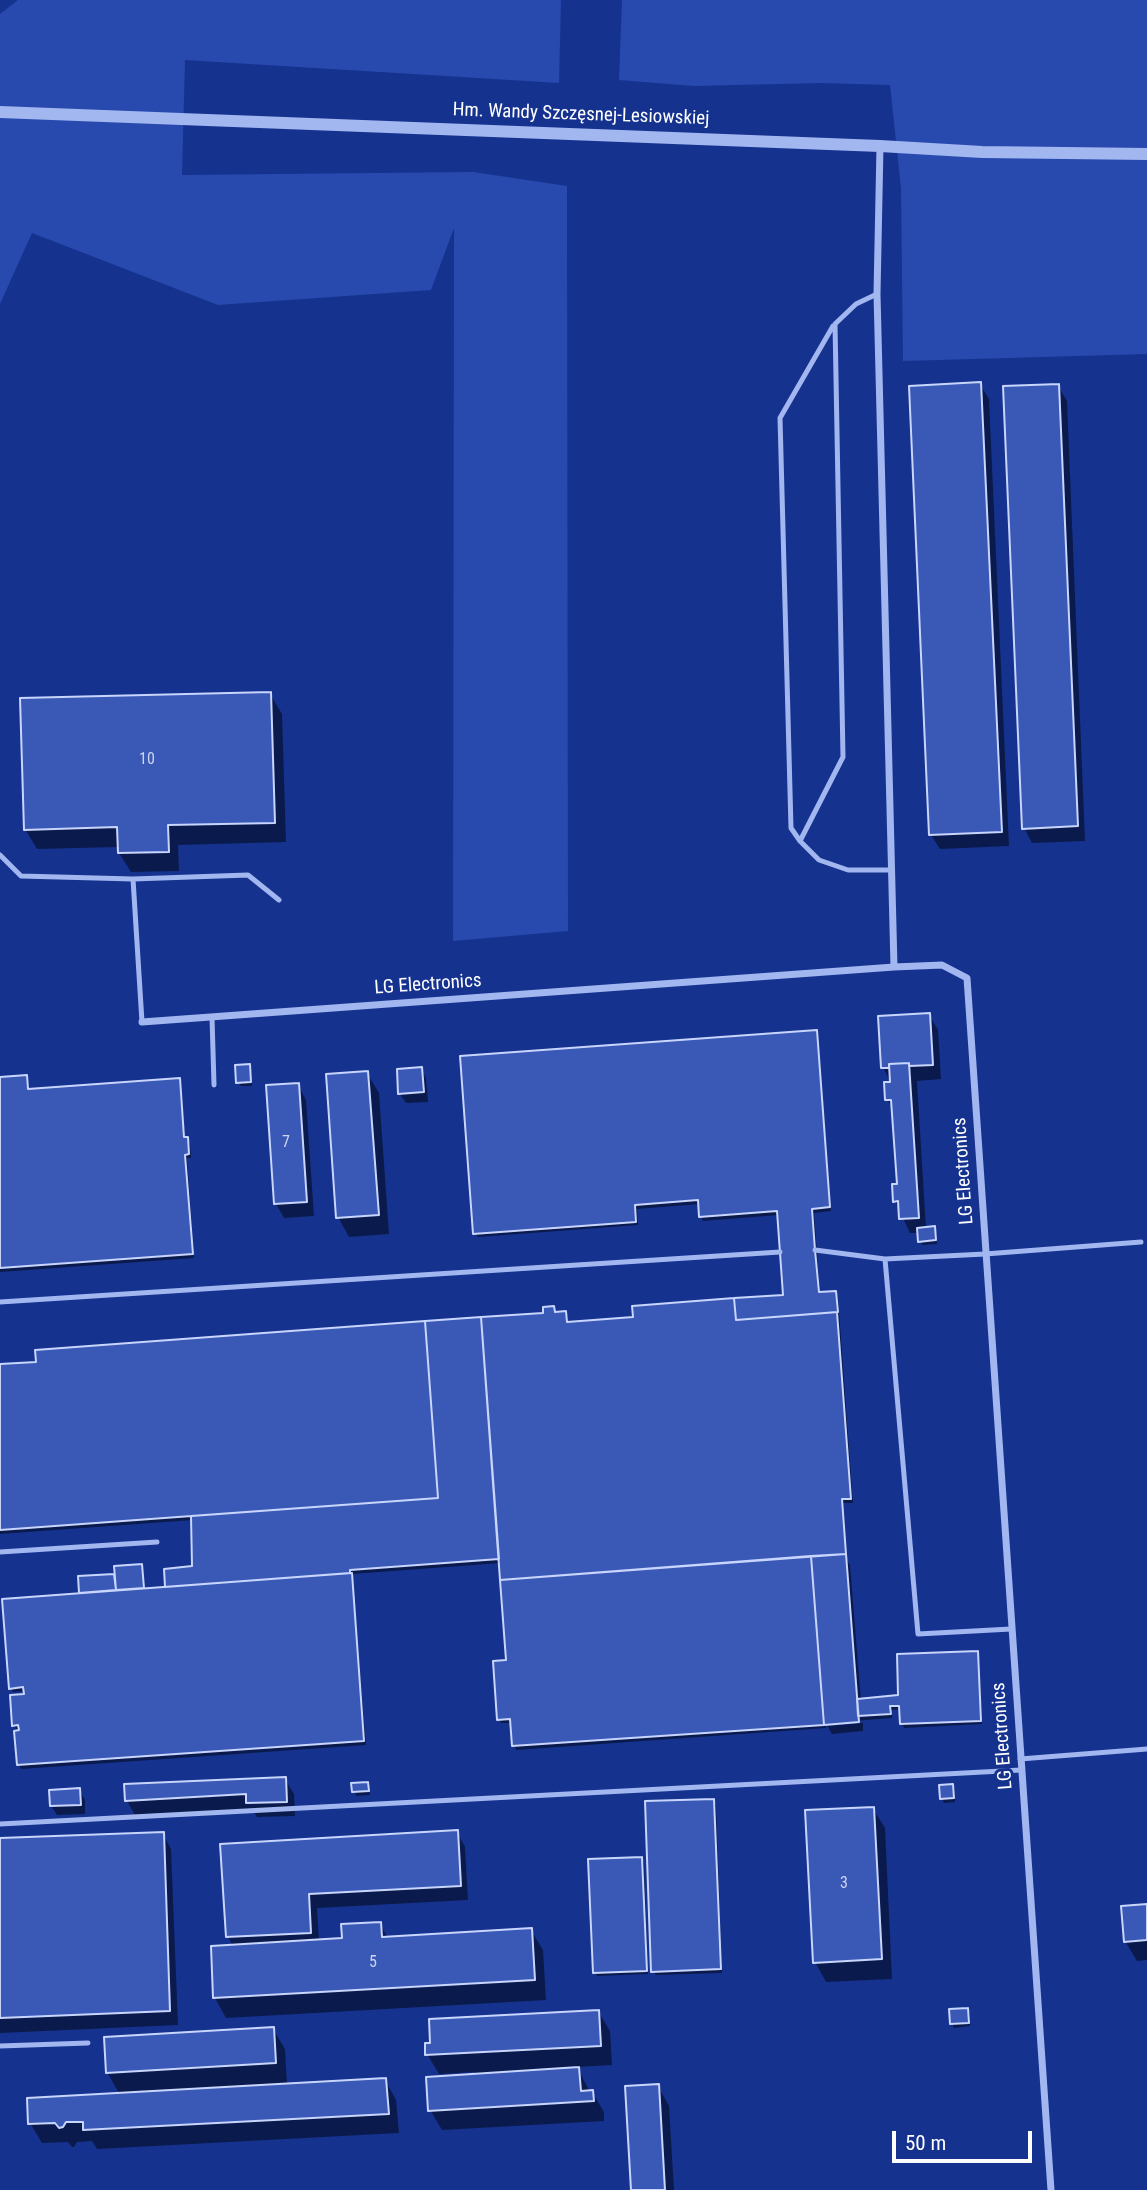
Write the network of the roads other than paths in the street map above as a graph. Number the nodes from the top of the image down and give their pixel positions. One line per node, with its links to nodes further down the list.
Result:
1 (6, 112): 2 (street, Hm. Wandy Szczęsnej-Lesiowskiej)
2 (880, 146): 3 (street, Hm. Wandy Szczęsnej-Lesiowskiej); 4 (street)
3 (1147, 154)
4 (877, 295): 5 (lane); 8 (street)
5 (835, 324): 6 (lane); 6 (lane)
6 (800, 841): 8 (lane)
7 (0, 855): 9 (lane)
8 (892, 870): 11 (street)
9 (133, 879): 10 (lane); 13 (lane)
10 (279, 900)
11 (894, 967): 12 (street, LG Electronics); 18 (street, LG Electronics)
12 (212, 1017): 13 (street, LG Electronics); 14 (lane)
13 (142, 1022)
14 (214, 1085)
15 (1141, 1242): 18 (lane)
16 (815, 1250): 19 (lane)
17 (780, 1252): 20 (lane)
18 (985, 1254): 19 (lane); 23 (street, LG Electronics)
19 (885, 1259): 23 (lane)
20 (0, 1302)
21 (157, 1542): 22 (lane)
22 (0, 1552)
23 (1011, 1629): 25 (street, LG Electronics)
24 (1147, 1749): 25 (lane)
25 (1020, 1759): 26 (street, LG Electronics)
26 (1021, 1770): 27 (lane); 30 (street, LG Electronics)
27 (0, 1824)
28 (88, 2043): 29 (lane)
29 (0, 2046)
30 (1051, 2190)

